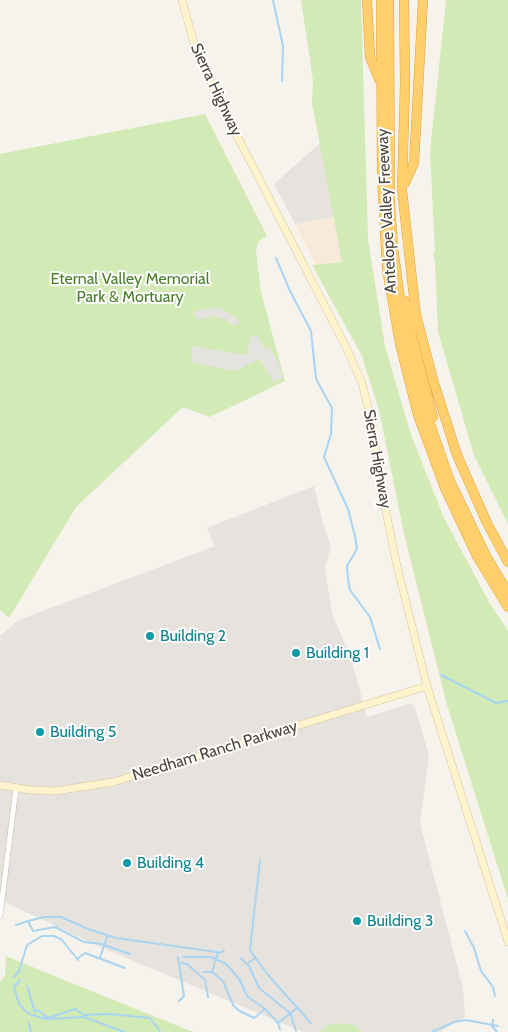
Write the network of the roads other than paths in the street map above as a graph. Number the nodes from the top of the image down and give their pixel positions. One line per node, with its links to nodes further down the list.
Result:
1 (182, 0): 14 (main road, Sierra Highway)
2 (367, 0): 8 (highway)
3 (381, 0): 8 (highway, Antelope Valley Freeway)
4 (389, 0): 12 (highway)
5 (395, 0): 11 (highway)
6 (404, 0): 9 (highway, Antelope Valley Freeway)
7 (425, 0): 9 (highway)
8 (381, 84): 13 (highway, Antelope Valley Freeway)
9 (402, 190): 10 (highway, Antelope Valley Freeway)
10 (508, 562)
11 (508, 583)
12 (508, 593)
13 (508, 608)
14 (427, 686): 16 (main road, Needham Ranch Parkway); 18 (main road, Sierra Highway)
15 (0, 785): 16 (main road, Needham Ranch Parkway)
16 (16, 788): 17 (street)
17 (0, 916)
18 (508, 942)

